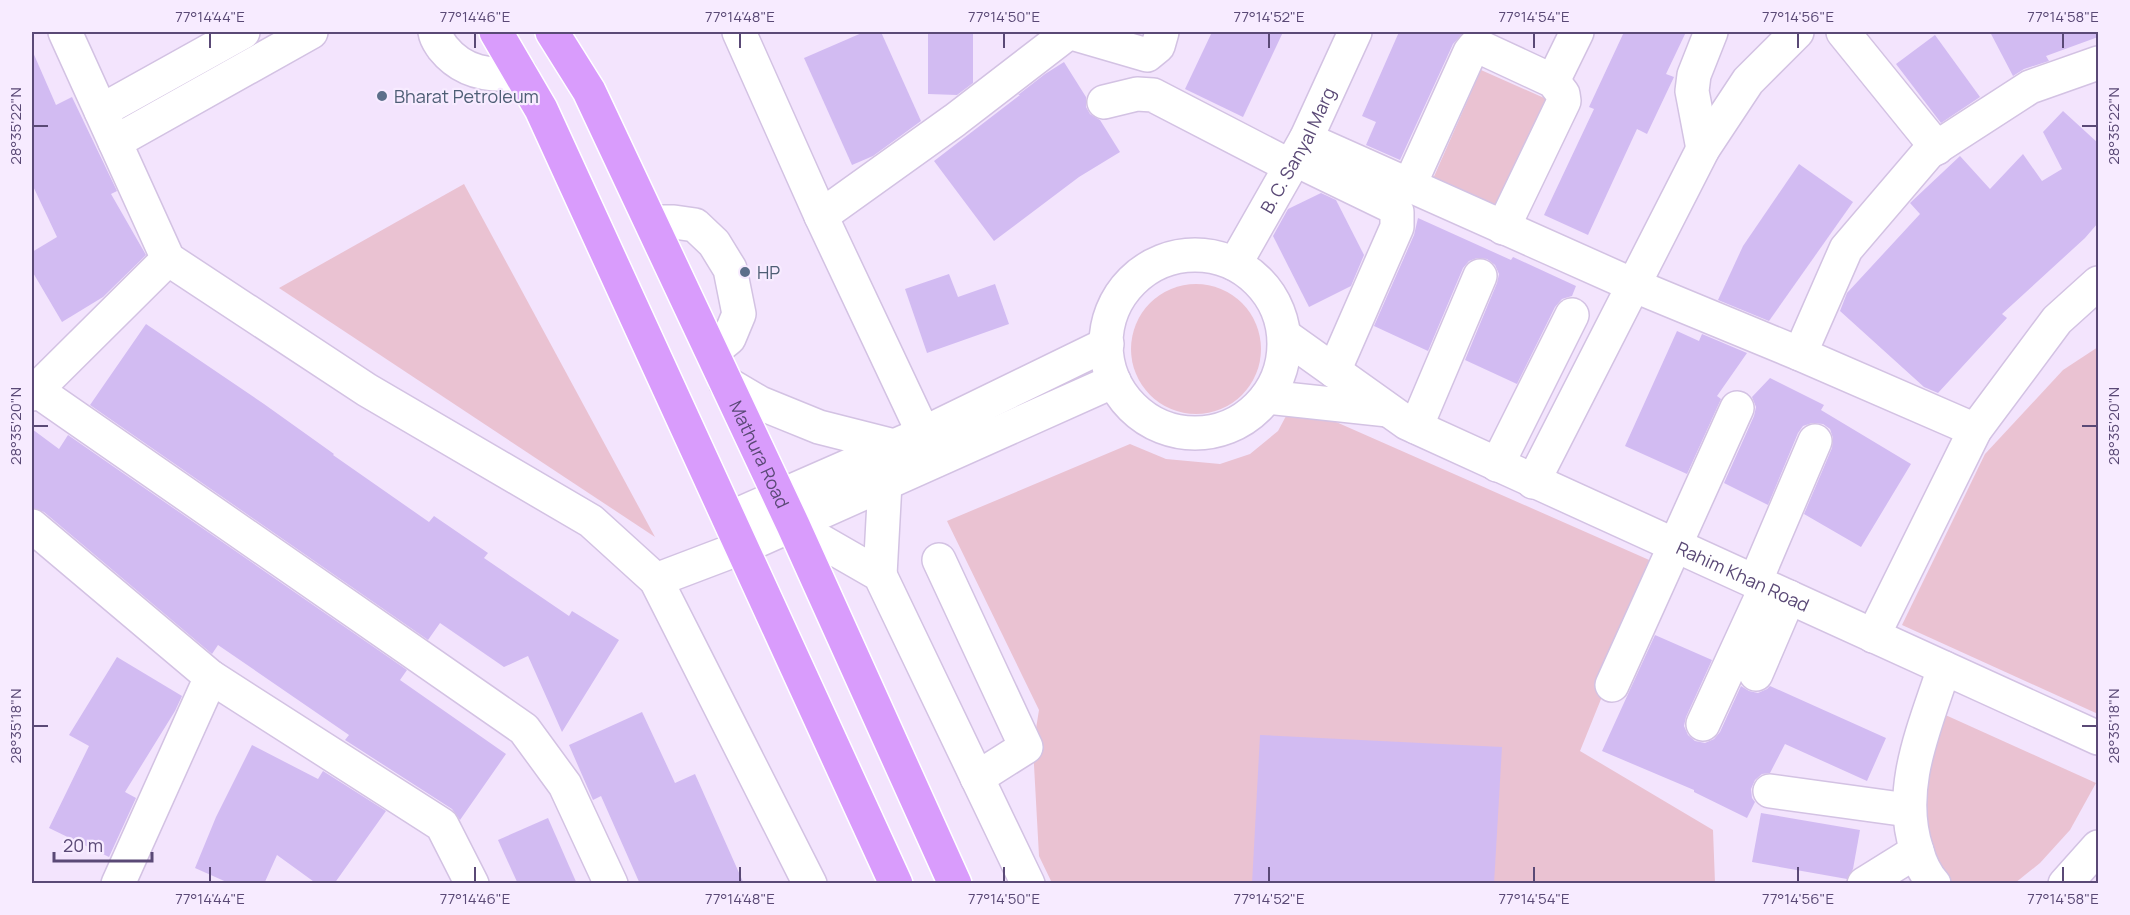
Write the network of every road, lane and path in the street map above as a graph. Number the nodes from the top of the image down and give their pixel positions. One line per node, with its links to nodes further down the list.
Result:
1 (65, 32): 19 (street)
2 (243, 32): 19 (street)
3 (310, 32): 20 (street)
4 (435, 32): 16 (street)
5 (496, 32): 16 (main road)
6 (552, 32): 26 (main road, Mathura Road)
7 (1068, 32): 8 (street); 25 (street)
8 (1162, 32)
9 (1355, 32): 23 (street, B. C. Sanyal Marg)
10 (1577, 32): 17 (street)
11 (1711, 32): 22 (street)
12 (1797, 32): 22 (street)
13 (1843, 32): 21 (street)
14 (748, 34): 25 (street)
15 (2098, 63): 21 (street)
16 (520, 73): 53 (main road)
17 (1552, 81): 24 (street); 27 (street)
18 (1104, 102): 23 (street)
19 (101, 111): 20 (street)
20 (115, 142): 28 (street)
21 (1936, 148): 36 (street)
22 (1703, 149): 32 (street)
23 (1297, 155): 24 (street); 29 (street, B. C. Sanyal Marg); 38 (street)
24 (1410, 184): 27 (street)
25 (821, 216): 48 (street)
26 (651, 222): 35 (main road, Mathura Road); 35 (street)
27 (1503, 228): 32 (street)
28 (168, 260): 41 (street); 59 (street)
29 (1235, 264): 33 (street); 34 (street)
30 (1480, 276): 44 (street)
31 (2098, 283): 45 (street)
32 (1633, 285): 36 (street); 37 (street)
33 (1285, 336): 38 (street, Rahim Khan Road); 42 (street)
34 (1107, 344): 39 (street); 48 (street)
35 (712, 352): 40 (main road, Mathura Road)
36 (1800, 354): 45 (street)
37 (1595, 359): 49 (street); 50 (street)
38 (1334, 371): 44 (street, Rahim Khan Road)
39 (1114, 381): 42 (street); 48 (street)
40 (726, 382): 47 (street); 52 (main road, Mathura Road)
41 (34, 392): 75 (street)
42 (1267, 397): 44 (street, Rahim Khan Road)
43 (1737, 408): 55 (street)
44 (1403, 419): 49 (street, Rahim Khan Road)
45 (1975, 430): 61 (street)
46 (1815, 441): 60 (street)
47 (894, 446): 48 (street); 52 (street)
48 (930, 447): 51 (street)
49 (1497, 465): 50 (street, Rahim Khan Road)
50 (1533, 482): 55 (street, Rahim Khan Road)
51 (885, 483): 52 (street); 58 (street)
52 (786, 511): 53 (street); 56 (street); 58 (street); 78 (main road, Mathura Road)
53 (730, 518): 56 (main road)
54 (32, 526): 64 (street)
55 (1676, 546): 60 (street, Rahim Khan Road); 65 (street)
56 (743, 547): 59 (street); 77 (main road)
57 (939, 560): 68 (street)
58 (880, 575): 68 (street)
59 (656, 580): 76 (street)
60 (1770, 589): 61 (street, Rahim Khan Road); 63 (street); 66 (street)
61 (1873, 636): 62 (street, Rahim Khan Road)
62 (1944, 668): 67 (street, Rahim Khan Road); 70 (street)
63 (1755, 674)
64 (211, 677): 73 (street); 74 (street)
65 (1612, 685)
66 (1703, 724)
67 (2098, 738)
68 (977, 778): 79 (street)
69 (1780, 785): 70 (street)
70 (1909, 802): 72 (street)
71 (2098, 847): 82 (street)
72 (1917, 850): 80 (street); 81 (street)
73 (118, 884)
74 (472, 884)
75 (611, 884)
76 (810, 884)
77 (896, 884)
78 (955, 884)
79 (1028, 884)
80 (1864, 884)
81 (1934, 884)
82 (2065, 884)

